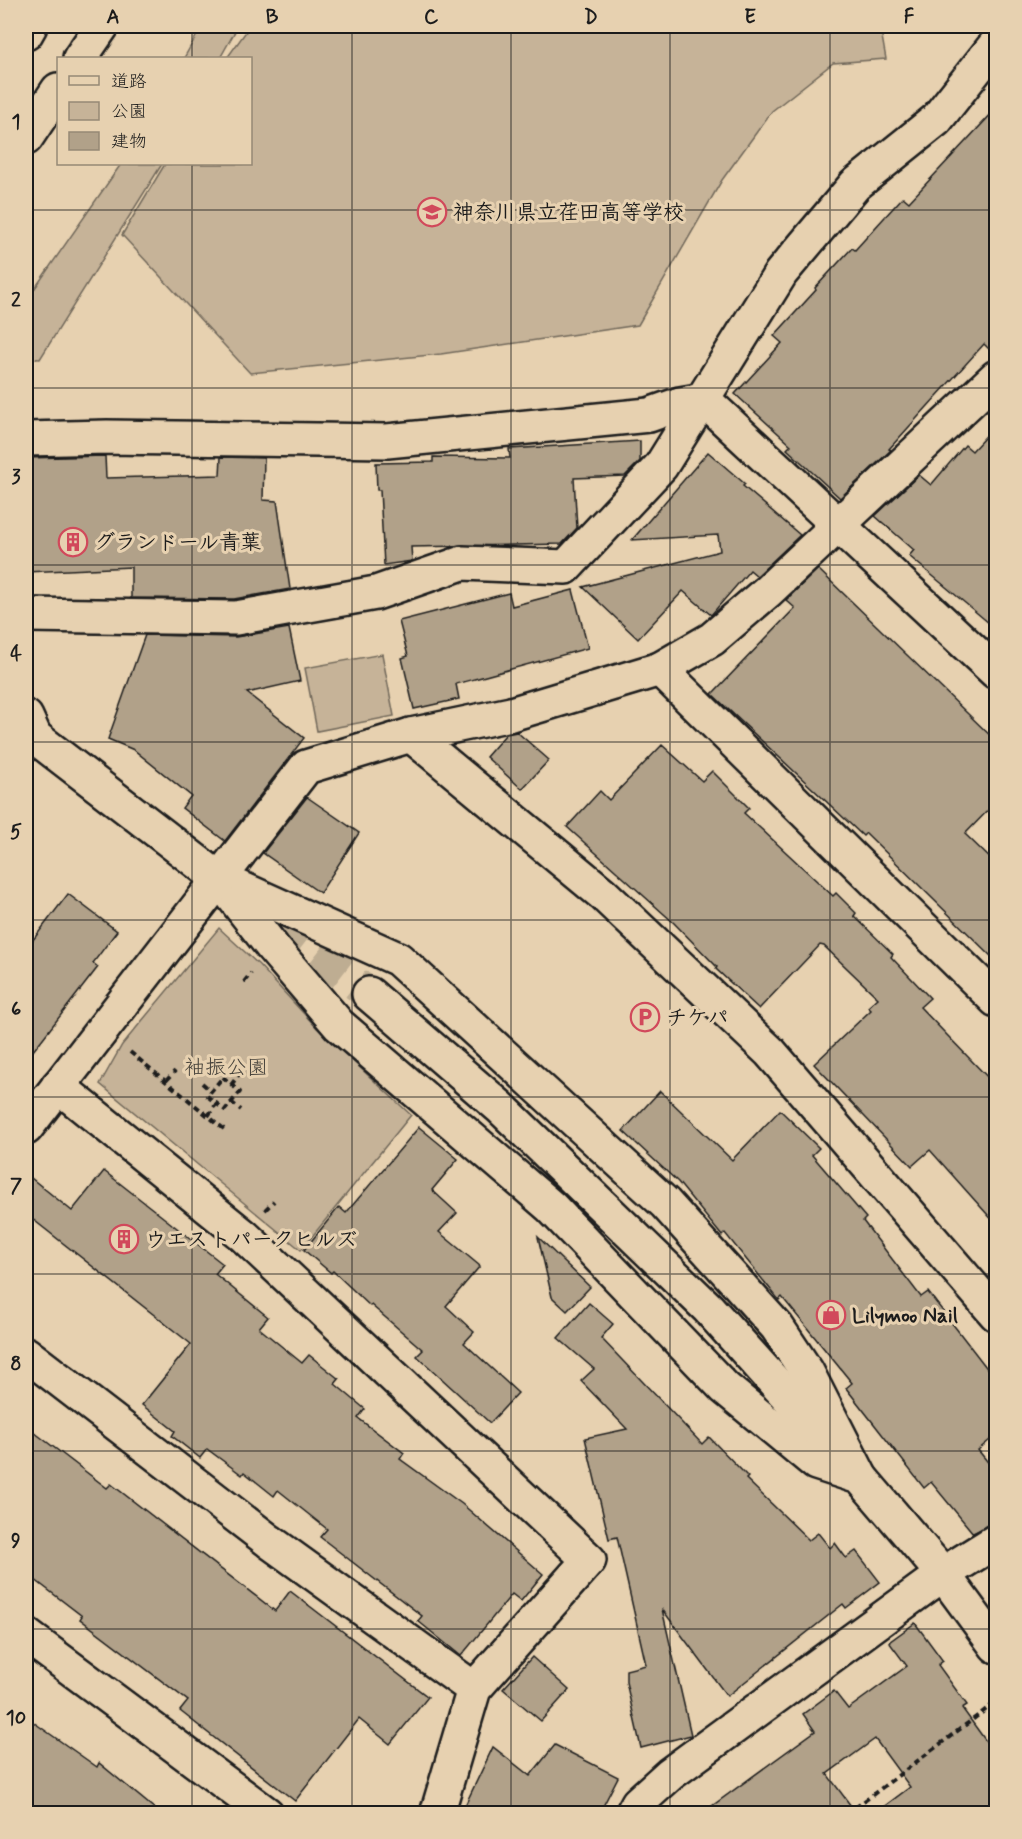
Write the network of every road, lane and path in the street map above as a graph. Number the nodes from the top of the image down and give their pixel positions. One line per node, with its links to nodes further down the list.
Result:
1 (30, 26): 3 (street)
2 (102, 26): 5 (street)
3 (26, 33)
4 (996, 44): 9 (street)
5 (81, 57)
6 (57, 92): 7 (street)
7 (26, 138)
8 (996, 377): 11 (street)
9 (704, 400): 10 (street); 11 (street); 12 (street)
10 (26, 439)
11 (838, 525): 13 (street); 14 (street)
12 (26, 615)
13 (660, 669): 16 (street); 19 (street)
14 (996, 672)
15 (29, 735): 17 (street)
16 (411, 735): 17 (street); 34 (street)
17 (218, 878): 20 (street); 36 (street); 36 (street)
18 (369, 994): 36 (street)
19 (996, 1000)
20 (110, 1018): 23 (path); 26 (street)
21 (175, 1071): 23 (path)
22 (240, 1073): 25 (path)
23 (166, 1081): 31 (path)
24 (202, 1083): 27 (path)
25 (231, 1085): 27 (path); 28 (path)
26 (58, 1086): 32 (street); 41 (street)
27 (211, 1091): 29 (path)
28 (231, 1102): 29 (path); 30 (path)
29 (217, 1103): 31 (path)
30 (241, 1110)
31 (208, 1116): 33 (path)
32 (26, 1128)
33 (225, 1129)
34 (996, 1314)
35 (26, 1354): 41 (street)
36 (861, 1478): 38 (street)
37 (996, 1541): 38 (street)
38 (943, 1574): 40 (street); 45 (street)
39 (26, 1635): 43 (street)
40 (996, 1646)
41 (474, 1689): 44 (street)
42 (996, 1702): 46 (path)
43 (267, 1814)
44 (437, 1814)
45 (632, 1814)
46 (847, 1814)

